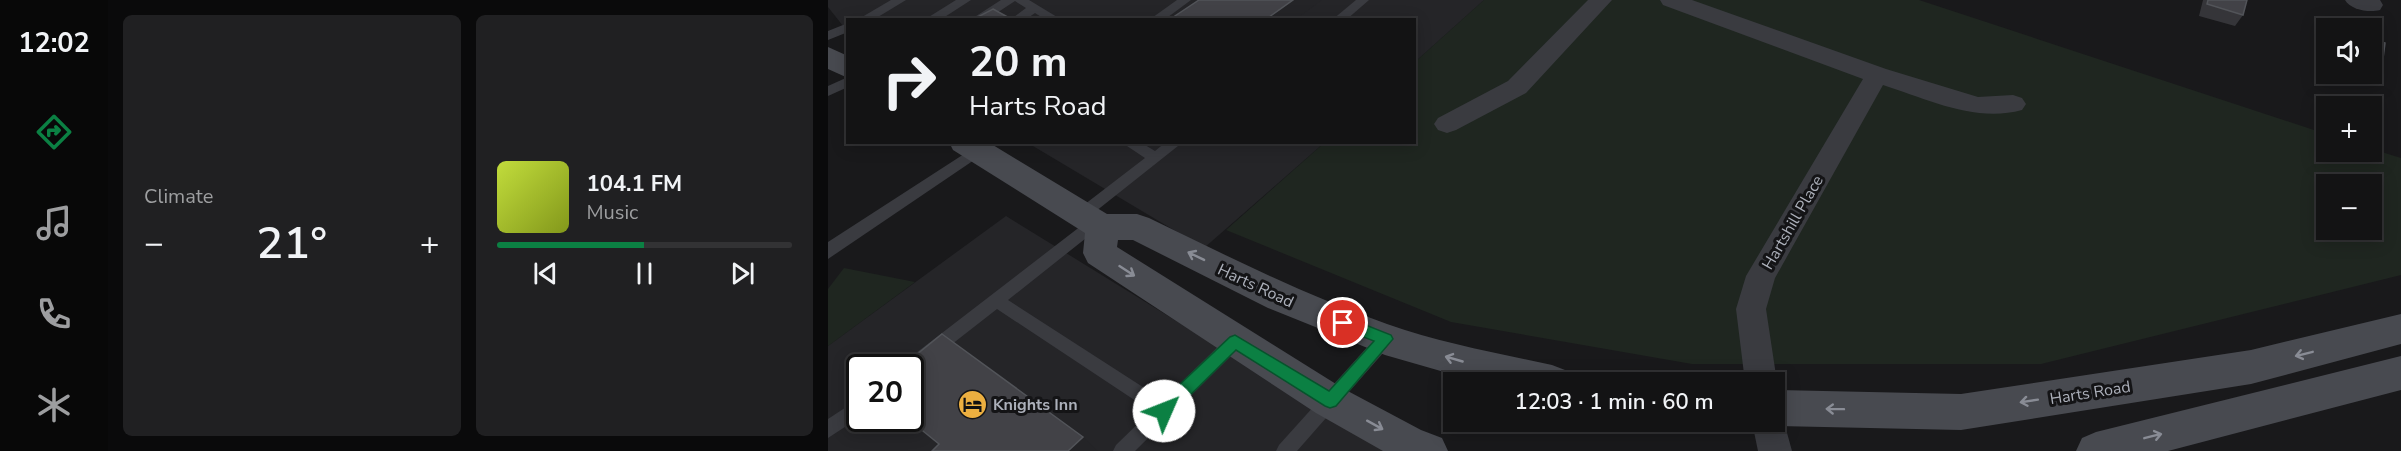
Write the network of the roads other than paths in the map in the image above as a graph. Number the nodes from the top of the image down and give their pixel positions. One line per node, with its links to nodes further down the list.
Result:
1 (900, 0): 10 (lane)
2 (965, 0): 11 (lane)
3 (1010, 0): 12 (lane)
4 (1020, 0): 9 (lane)
5 (1185, 0): 15 (lane)
6 (1364, 0): 16 (lane)
7 (1600, 0): 25 (street)
8 (1671, 0): 21 (street)
9 (1035, 8): 13 (lane); 14 (lane)
10 (867, 18)
11 (934, 18)
12 (979, 18)
13 (1019, 18)
14 (1054, 18)
15 (1158, 18)
16 (1341, 18)
17 (846, 28): 18 (lane)
18 (828, 36)
19 (828, 56): 20 (street)
20 (846, 67)
21 (1877, 75): 24 (street); 39 (street, Hartshill Place)
22 (846, 82): 23 (lane)
23 (828, 92)
24 (2013, 104)
25 (1447, 124)
26 (1132, 144): 29 (lane)
27 (1174, 144): 29 (lane)
28 (972, 146): 30 (street); 31 (lane)
29 (1156, 158): 30 (lane)
30 (1092, 222): 32 (lane); 34 (street, Harts Road, one-way to 30); 35 (street, one-way to 35)
31 (828, 253)
32 (996, 300): 37 (lane); 43 (lane)
33 (2401, 329): 36 (street, Harts Road)
34 (1386, 339): 38 (street, Harts Road, one-way to 34); 41 (lane)
35 (1235, 341): 41 (street); 43 (lane)
36 (2352, 342): 40 (street); 42 (street, Harts Road, one-way to 42)
37 (924, 356)
38 (1506, 372)
39 (1760, 372)
40 (2391, 375): 51 (street, one-way to 40)
41 (1330, 401): 48 (lane); 49 (street, one-way to 49)
42 (1785, 408)
43 (1164, 411): 47 (lane)
44 (846, 416): 45 (lane)
45 (828, 430)
46 (1771, 432): 50 (street)
47 (1122, 451)
48 (1285, 451)
49 (1428, 451)
50 (1775, 451)
51 (2096, 451)

